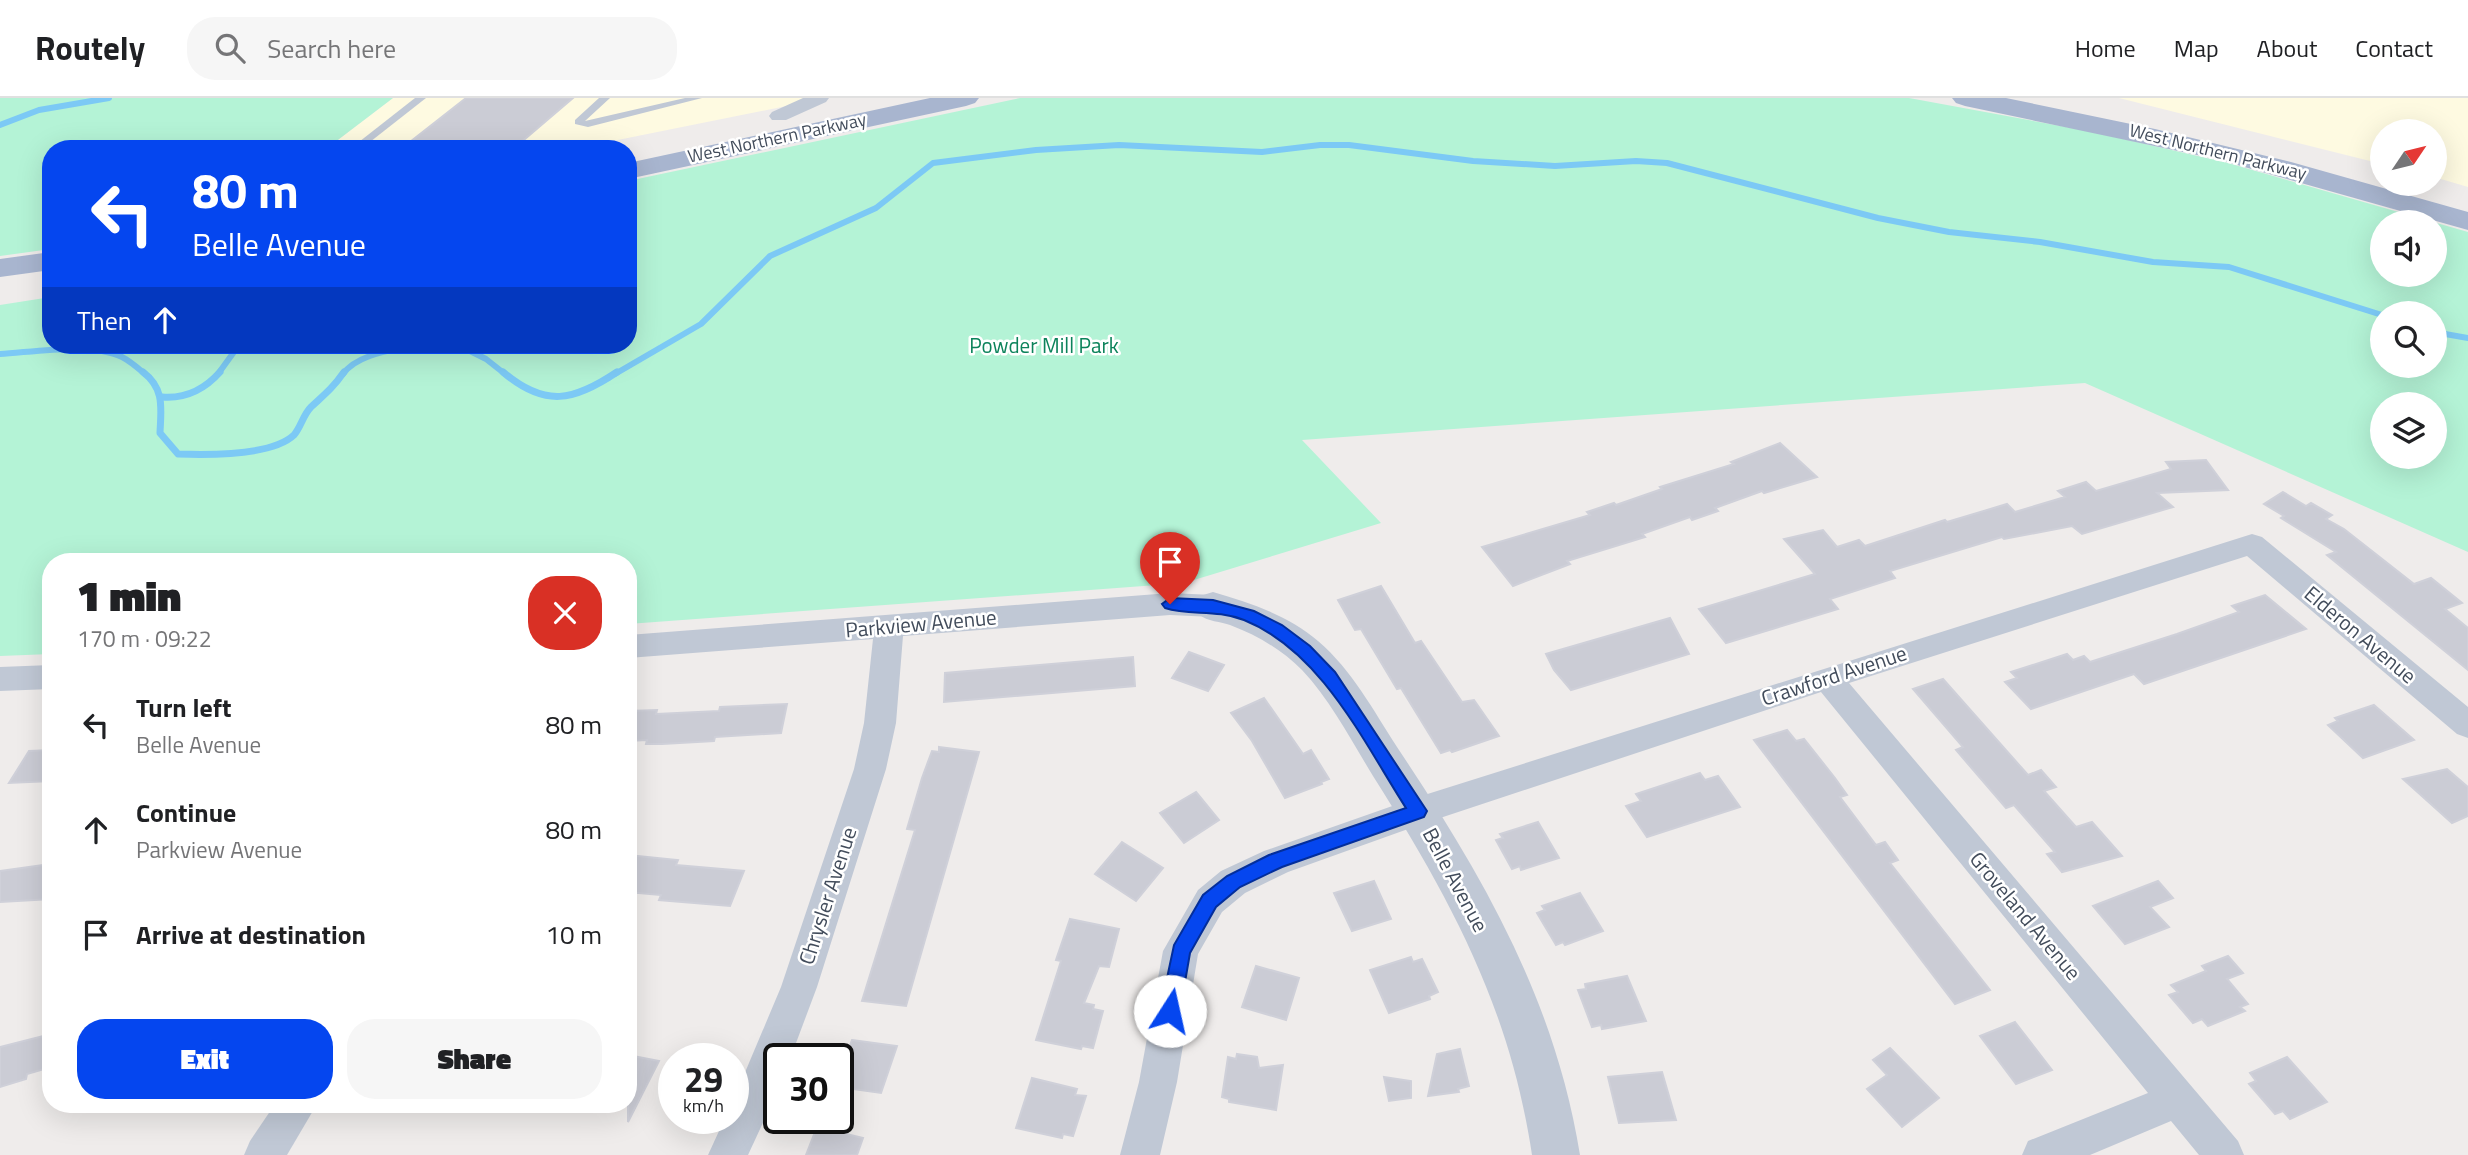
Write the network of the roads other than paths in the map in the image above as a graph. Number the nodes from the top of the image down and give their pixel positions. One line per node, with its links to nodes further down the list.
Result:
1 (421, 98): 10 (lane)
2 (605, 98): 3 (lane)
3 (697, 98)
4 (819, 98): 9 (street)
5 (967, 98): 8 (main road, West Northern Parkway)
6 (1965, 98): 16 (main road, West Northern Parkway)
7 (2066, 98): 13 (main road, West Northern Parkway)
8 (861, 106): 9 (main road, West Northern Parkway); 12 (main road, West Northern Parkway)
9 (779, 116): 11 (main road, West Northern Parkway)
10 (367, 140)
11 (637, 147)
12 (637, 168)
13 (2370, 171)
14 (2447, 193): 15 (main road)
15 (2468, 199)
16 (2468, 221)
17 (42, 262): 18 (main road)
18 (0, 268)
19 (42, 286): 20 (main road)
20 (0, 292)
21 (2252, 544): 26 (street, Crawford Avenue); 28 (street, Elderon Avenue)
22 (1213, 606): 23 (street, Parkview Avenue); 29 (street, Belle Avenue)
23 (889, 626): 24 (street, Parkview Avenue); 33 (street, Chrysler Avenue)
24 (637, 646)
25 (42, 678): 27 (street)
26 (1827, 678): 29 (street, Crawford Avenue); 30 (street, Groveland Avenue)
27 (0, 680)
28 (2468, 725)
29 (1418, 811): 34 (street, Crawford Avenue); 35 (street, Belle Avenue)
30 (2177, 1100): 36 (street); 37 (street, Groveland Avenue)
31 (292, 1113): 32 (street)
32 (264, 1155)
33 (728, 1155)
34 (1140, 1155)
35 (1556, 1155)
36 (2042, 1155)
37 (2224, 1155)

